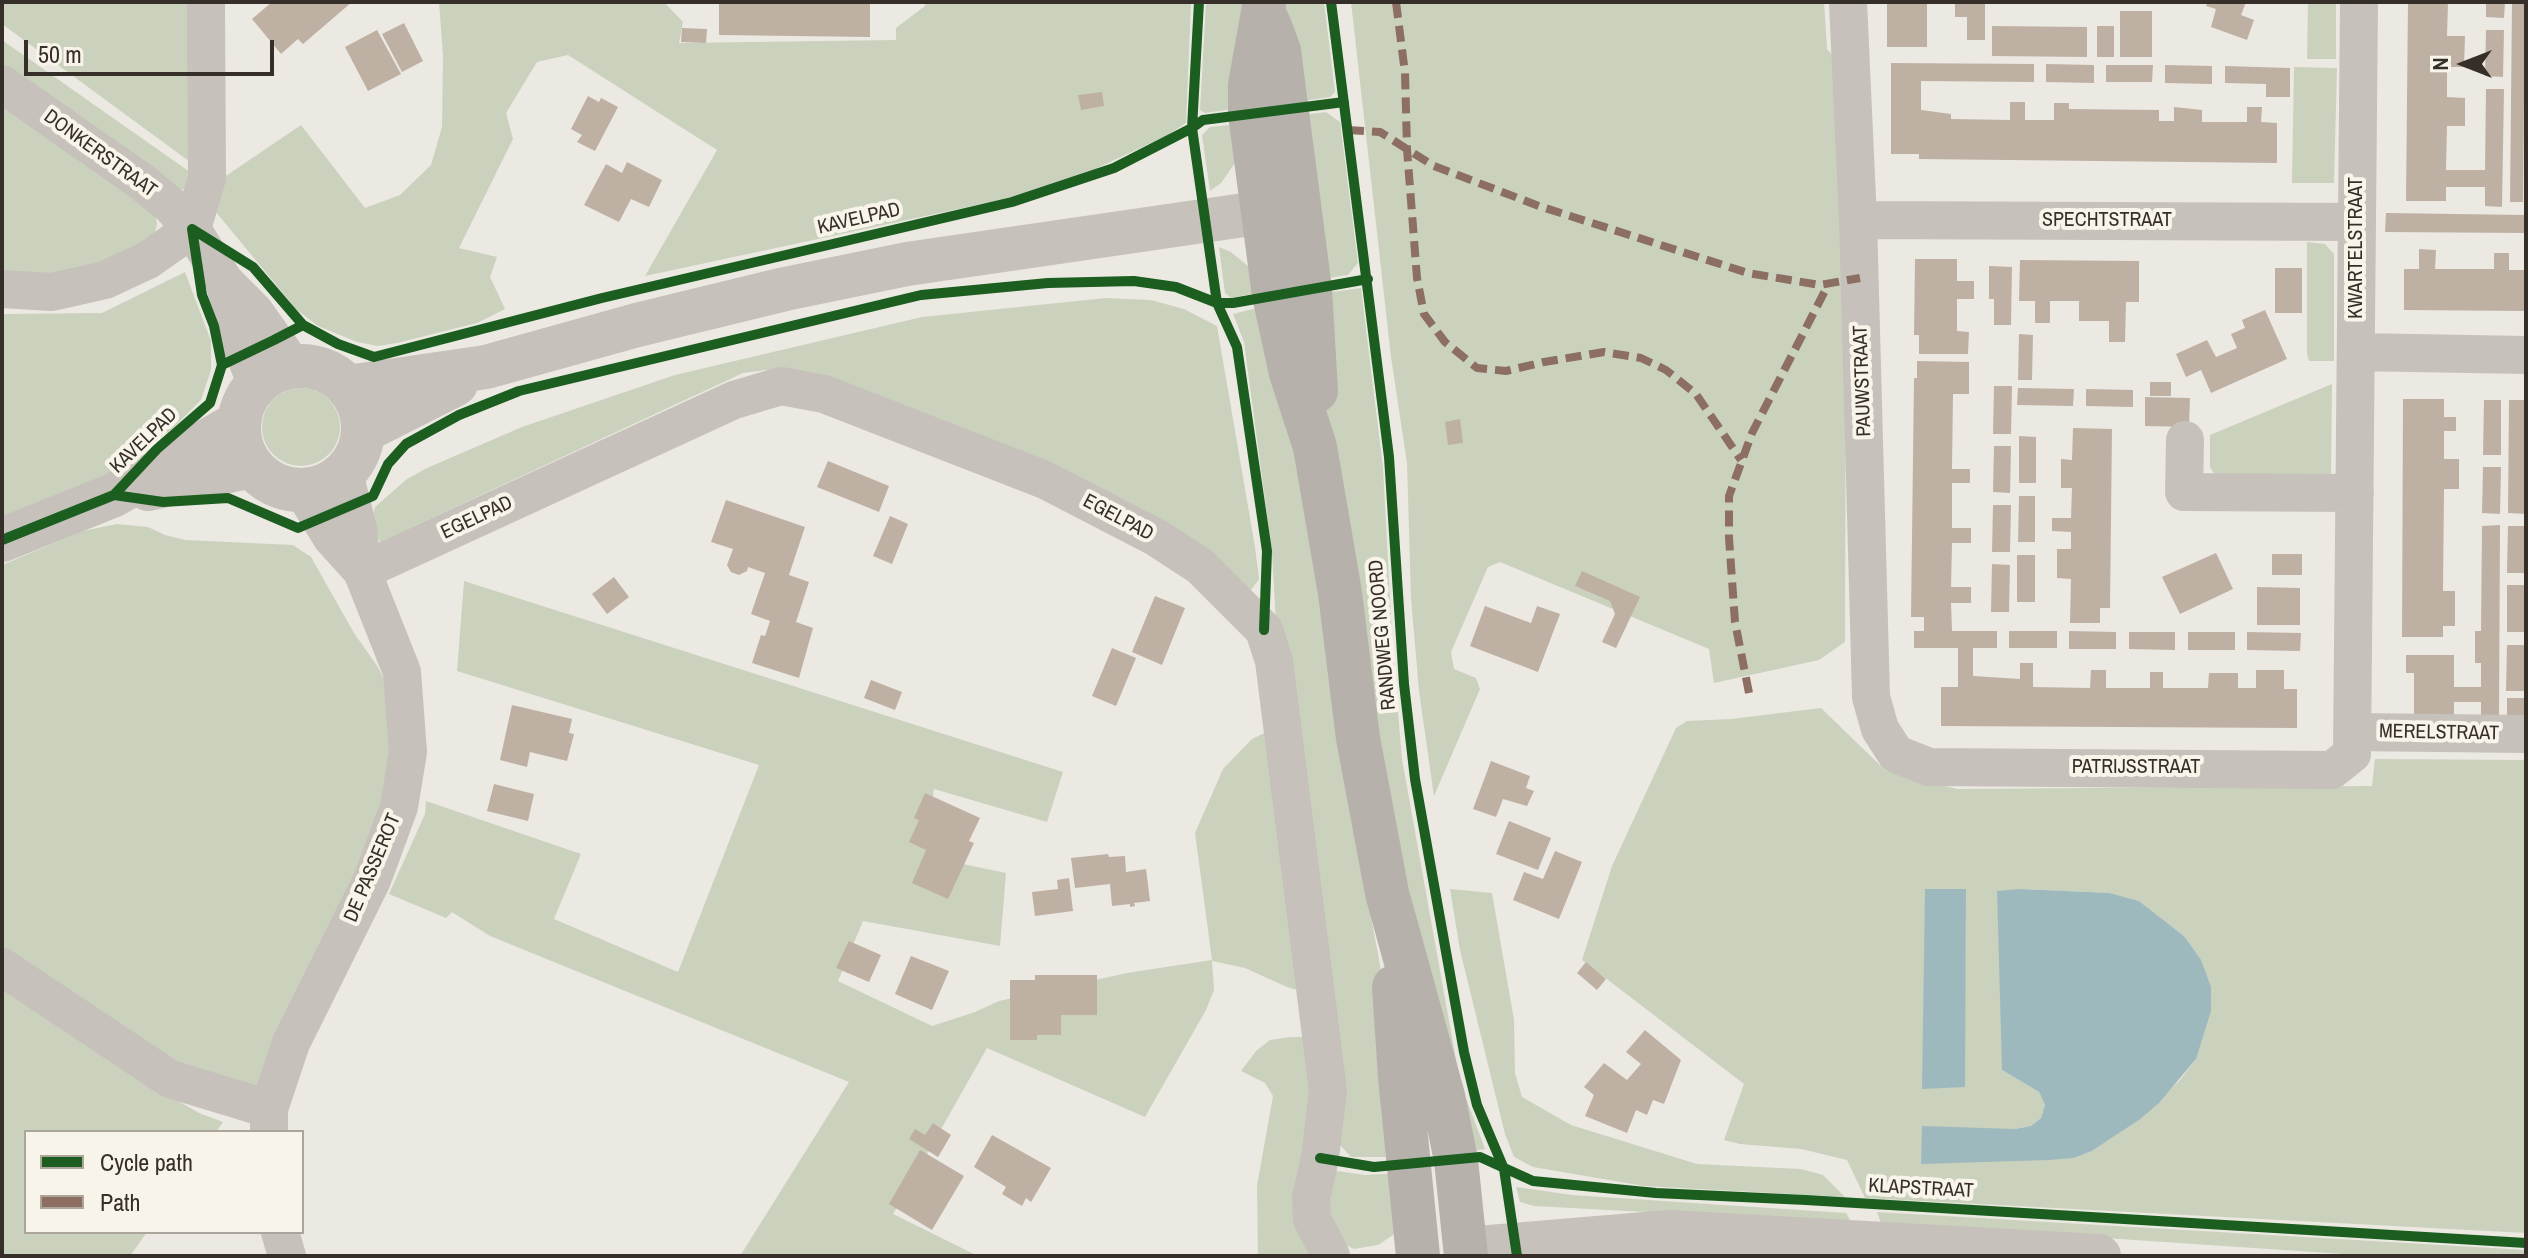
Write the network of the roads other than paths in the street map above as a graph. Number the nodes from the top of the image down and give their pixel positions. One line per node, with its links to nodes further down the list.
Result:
1 (1848, 2): 7 (street, PAUWSTRAAT)
2 (2359, 2): 8 (street, KWARTELSTRAAT)
3 (1264, 5): 6 (main road, RANDWEG NOORD)
4 (206, 6): 9 (street)
5 (2, 84): 9 (street, DONKERSTRAAT)
6 (1280, 209): 13 (street); 28 (main road, RANDWEG NOORD)
7 (1858, 220): 8 (street, SPECHTSTRAAT); 27 (street, PAUWSTRAAT)
8 (2357, 222): 11 (street, KWARTELSTRAAT)
9 (192, 229): 10 (street); 15 (street, DONKERSTRAAT)
10 (2, 289)
11 (2356, 352): 12 (street); 21 (street, KWARTELSTRAAT)
12 (2526, 355)
13 (486, 367): 14 (street); 16 (street)
14 (348, 387): 15 (street); 16 (street)
15 (263, 391): 18 (street); 22 (street, KAVELPAD)
16 (363, 431): 19 (street)
17 (2185, 440): 21 (street)
18 (251, 466): 20 (street); 22 (street, KAVELPAD)
19 (344, 473): 20 (street); 24 (street, DE PASSEROT)
20 (303, 491): 24 (street, DE PASSEROT)
21 (2355, 493): 25 (street, KWARTELSTRAAT)
22 (114, 495): 23 (street, KAVELPAD)
23 (2, 540)
24 (362, 571): 30 (street, DE PASSEROT); 35 (street, EGELPAD)
25 (2352, 732): 26 (street, MERELSTRAAT); 27 (street, PATRIJSSTRAAT)
26 (2526, 734)
27 (1896, 754)
28 (1387, 893): 32 (main road, RANDWEG NOORD); 33 (main road, RANDWEG NOORD)
29 (2, 967): 30 (street, DE PASSEROT)
30 (269, 1121)
31 (281, 1234): 34 (street)
32 (1466, 1253): 33 (main road); 36 (street)
33 (1411, 1255)
34 (287, 1256)
35 (1331, 1256)
36 (2099, 1256)

